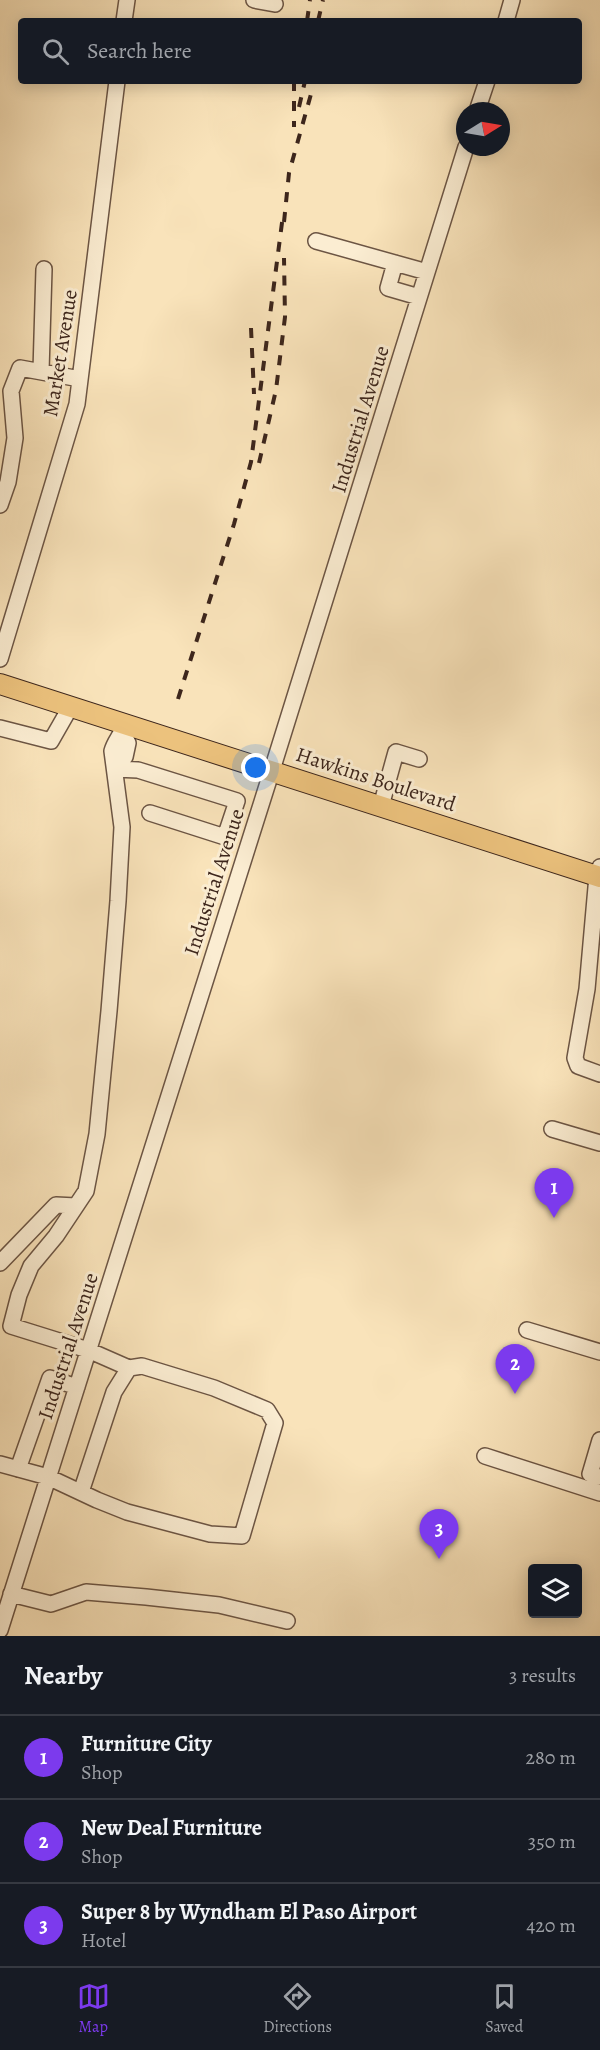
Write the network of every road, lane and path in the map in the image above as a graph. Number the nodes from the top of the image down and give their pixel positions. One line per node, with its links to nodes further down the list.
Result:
1 (127, 0): 5 (street)
2 (254, 0): 4 (street)
3 (512, 0): 6 (street)
4 (275, 4)
5 (124, 18)
6 (507, 18)
7 (117, 84): 17 (street, Market Avenue)
8 (486, 84): 9 (street)
9 (480, 102)
10 (463, 156): 14 (street, Industrial Avenue)
11 (316, 242): 12 (street)
12 (395, 263): 14 (street); 15 (street)
13 (44, 269): 16 (street)
14 (427, 272): 15 (street, Industrial Avenue)
15 (419, 297): 26 (street, Industrial Avenue)
16 (41, 371): 17 (street); 18 (street)
17 (80, 379): 19 (street, Market Avenue)
18 (0, 505)
19 (0, 659)
20 (0, 684): 21 (main road, Hawkins Boulevard)
21 (71, 706): 22 (street); 23 (main road, Hawkins Boulevard)
22 (0, 728)
23 (124, 728): 25 (street); 26 (main road, Hawkins Boulevard)
24 (419, 759): 27 (street)
25 (115, 766): 28 (street); 33 (street)
26 (272, 770): 27 (main road, Hawkins Boulevard); 36 (street, Industrial Avenue)
27 (381, 806): 29 (main road, Hawkins Boulevard)
28 (150, 813)
29 (599, 873): 30 (street)
30 (600, 1074)
31 (552, 1129): 32 (street)
32 (600, 1143)
33 (76, 1206): 34 (street); 36 (street)
34 (0, 1263)
35 (527, 1330): 37 (street)
36 (88, 1350): 38 (street); 39 (street, Industrial Avenue)
37 (600, 1352)
38 (129, 1368): 46 (street); 46 (street)
39 (77, 1387): 43 (street); 44 (street, Industrial Avenue)
40 (600, 1440): 45 (street)
41 (485, 1456): 47 (street)
42 (0, 1464): 43 (street)
43 (18, 1469): 44 (street)
44 (48, 1477): 46 (street); 48 (street, Industrial Avenue)
45 (600, 1477)
46 (81, 1492)
47 (600, 1493)
48 (11, 1594): 49 (street); 50 (street, Industrial Avenue)
49 (287, 1621)
50 (0, 1630)

